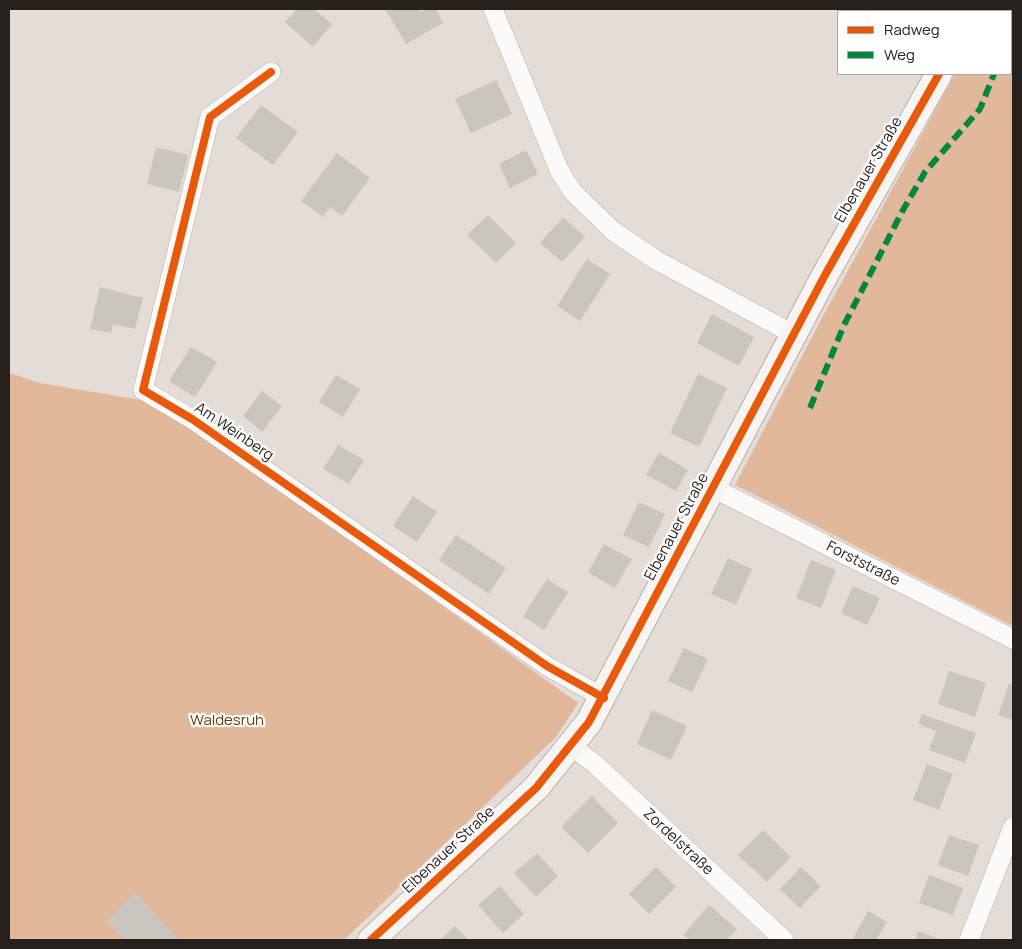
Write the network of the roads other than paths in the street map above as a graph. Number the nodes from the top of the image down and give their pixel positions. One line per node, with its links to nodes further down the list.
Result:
1 (494, 9): 4 (street)
2 (271, 72): 7 (street, Am Weinberg)
3 (938, 75): 4 (street, Elbenauer Straße)
4 (793, 334): 5 (street, Elbenauer Straße)
5 (713, 488): 6 (street, Forststraße); 7 (street, Elbenauer Straße)
6 (1013, 639)
7 (604, 698): 8 (street, Elbenauer Straße)
8 (571, 746): 10 (street, Elbenauer Straße); 11 (street, Zordelstraße)
9 (1013, 827): 12 (street)
10 (371, 940)
11 (784, 940)
12 (969, 940)

